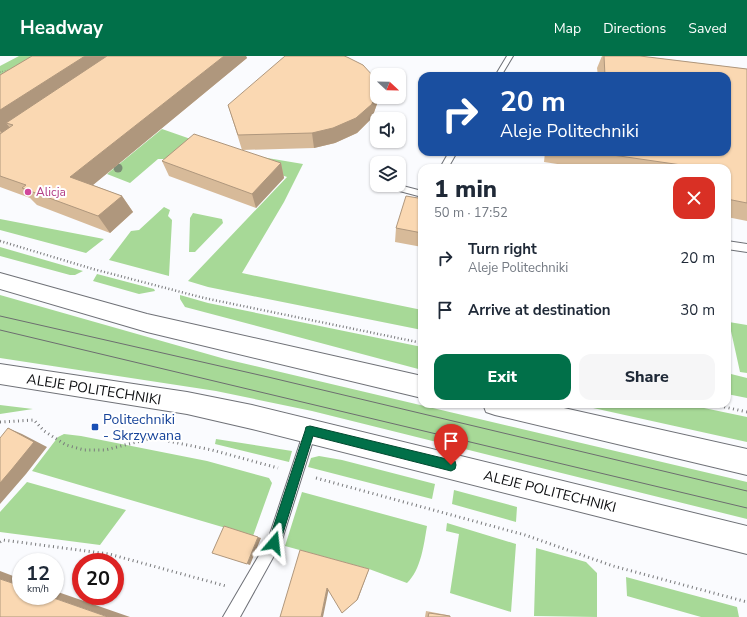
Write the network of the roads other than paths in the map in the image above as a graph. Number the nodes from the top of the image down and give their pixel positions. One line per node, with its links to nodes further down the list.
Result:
1 (510, 56): 2 (lane)
2 (500, 72)
3 (406, 190): 4 (lane)
4 (418, 193)
5 (731, 246): 6 (lane)
6 (747, 248)
7 (0, 281): 9 (main road)
8 (0, 374): 11 (main road, ALEJE POLITECHNIKI)
9 (418, 386)
10 (512, 408): 12 (main road)
11 (310, 431): 13 (main road, ALEJE POLITECHNIKI); 14 (lane)
12 (747, 462)
13 (747, 540)
14 (231, 617)

